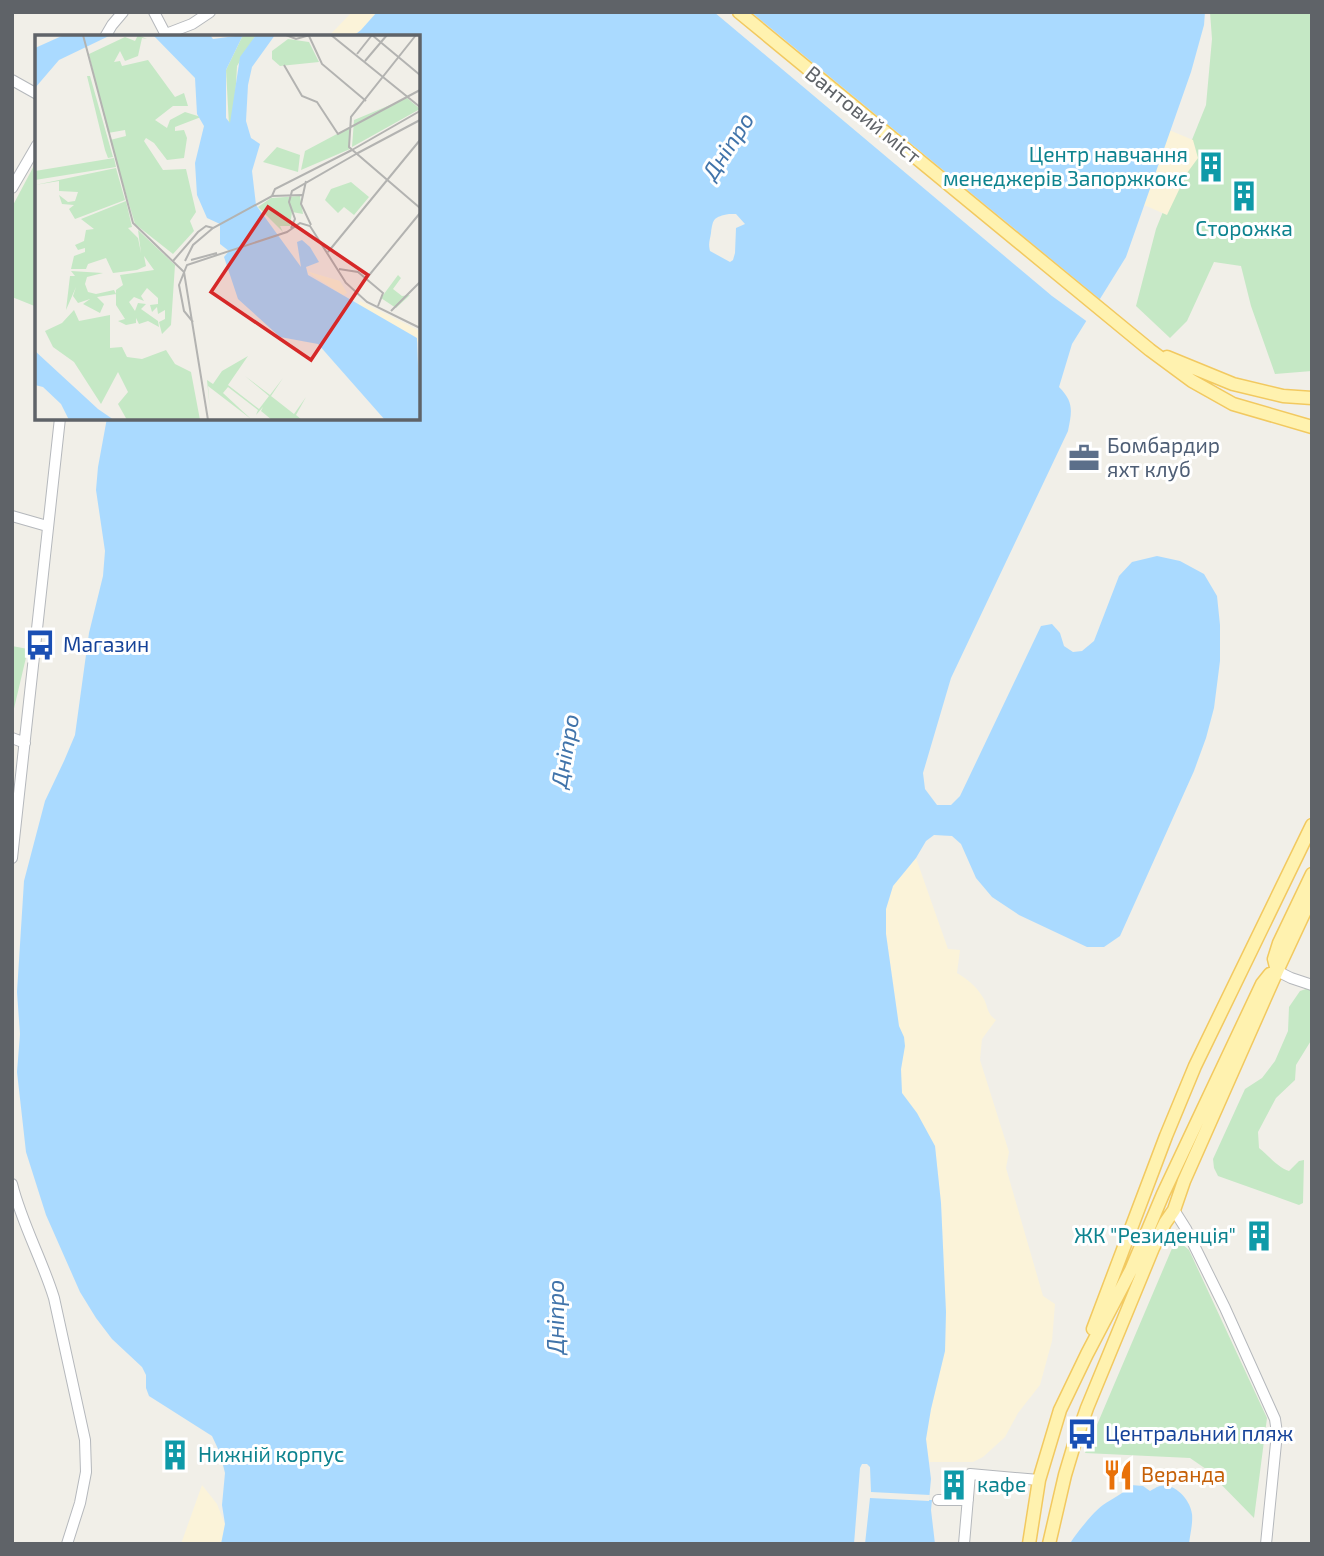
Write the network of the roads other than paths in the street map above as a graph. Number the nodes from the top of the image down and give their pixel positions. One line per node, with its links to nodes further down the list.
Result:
1 (123, 12): 5 (street)
2 (154, 12): 6 (street)
3 (210, 12): 6 (street)
4 (739, 12): 11 (main road, Вантовий міст)
5 (106, 35)
6 (167, 35)
7 (12, 80): 8 (street)
8 (35, 93)
9 (35, 148): 10 (street)
10 (12, 188)
11 (1150, 350): 12 (main road); 14 (main road)
12 (1312, 398)
13 (60, 420): 16 (street)
14 (1312, 426)
15 (12, 516): 16 (street)
16 (47, 526): 18 (street)
17 (12, 738): 18 (street)
18 (25, 743): 20 (street)
19 (1312, 825): 28 (main road)
20 (12, 858)
21 (1312, 874): 23 (main road)
22 (1312, 896): 23 (main road)
23 (1277, 971): 24 (street); 26 (main road); 27 (main road)
24 (1312, 985)
25 (12, 1184): 35 (street)
26 (1163, 1194): 27 (main road); 28 (main road)
27 (1174, 1210): 30 (main road); 39 (street)
28 (1073, 1381): 29 (main road)
29 (1040, 1479): 30 (main road); 32 (street); 33 (main road)
30 (1063, 1480): 34 (main road)
31 (938, 1500): 32 (street)
32 (968, 1500): 36 (street)
33 (1035, 1507): 34 (main road); 37 (main road)
34 (1056, 1511): 38 (main road)
35 (67, 1544)
36 (964, 1544)
37 (1029, 1544)
38 (1049, 1544)
39 (1266, 1544)

